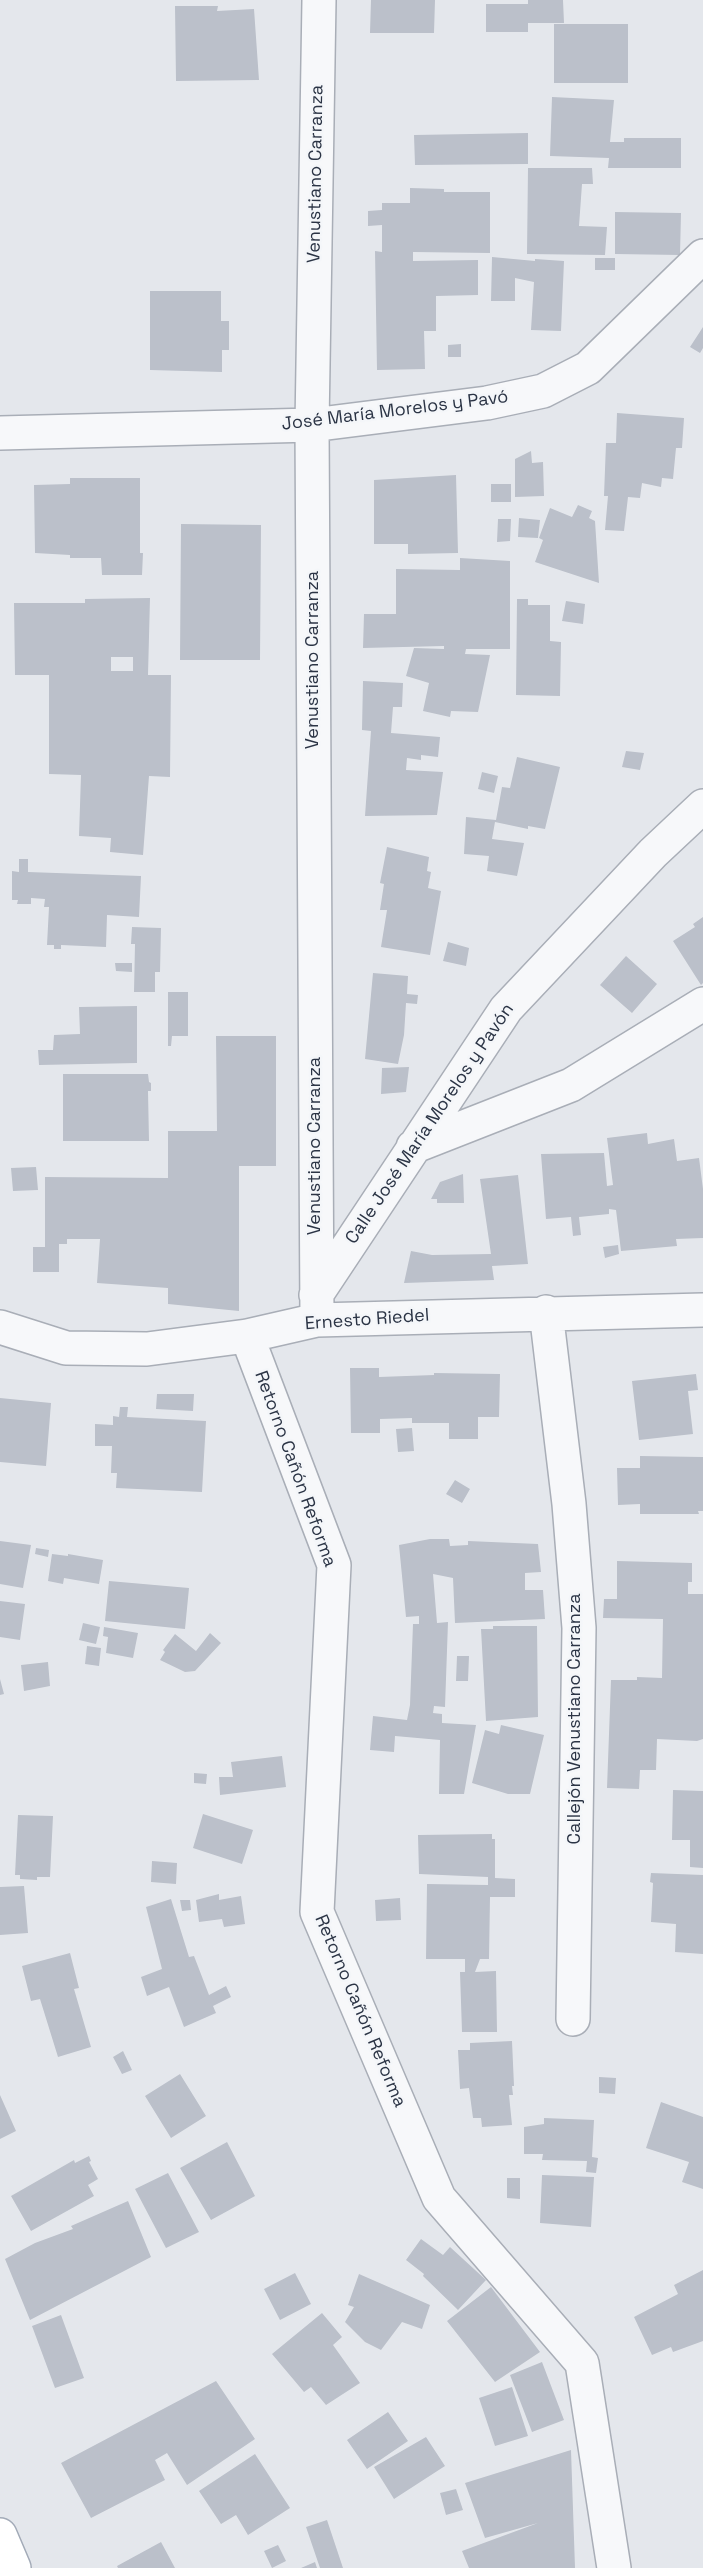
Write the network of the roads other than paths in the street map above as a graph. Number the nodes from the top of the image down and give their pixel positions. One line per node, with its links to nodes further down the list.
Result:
1 (319, 0): 3 (street, Venustiano Carranza)
2 (703, 256): 3 (street, José María Morelos y Pavó)
3 (312, 425): 4 (street, José María Morelos y Pavó); 8 (street, Venustiano Carranza)
4 (0, 433)
5 (703, 806): 7 (street, Calle José María Morelos y Pavón)
6 (703, 1004): 7 (street)
7 (413, 1147): 8 (street, Calle José María Morelos y Pavón)
8 (317, 1307): 10 (street, Ernesto Riedel); 12 (street, Ernesto Riedel)
9 (703, 1310): 10 (street, Ernesto Riedel)
10 (546, 1312): 13 (street, Callejón Venustiano Carranza)
11 (0, 1327): 12 (street, Ernesto Riedel)
12 (247, 1335): 16 (street, Retorno Cañón Reforma)
13 (573, 2019)
14 (0, 2535): 15 (main road)
15 (14, 2568)
16 (614, 2568)

